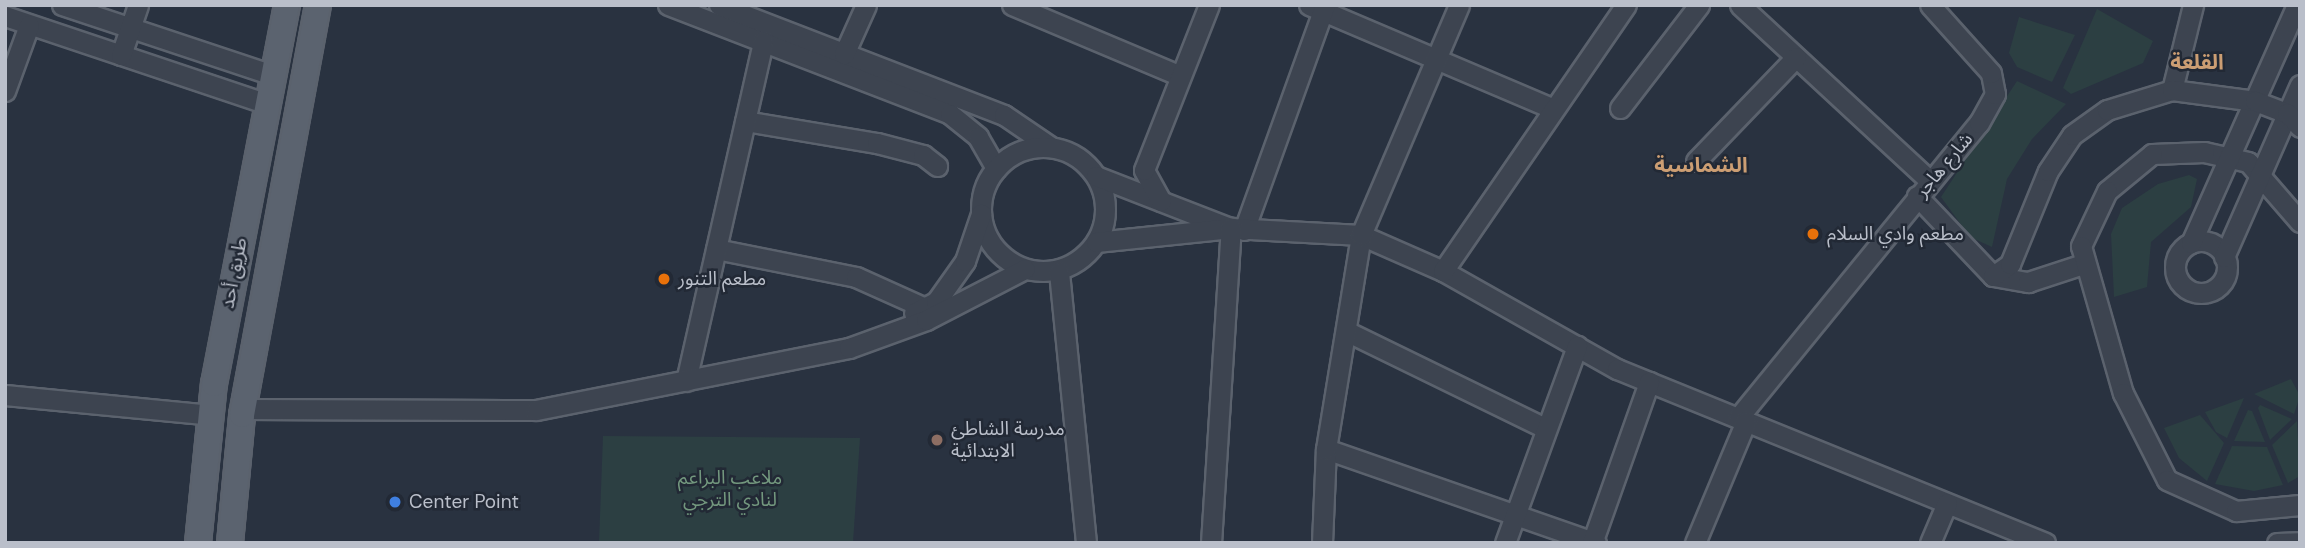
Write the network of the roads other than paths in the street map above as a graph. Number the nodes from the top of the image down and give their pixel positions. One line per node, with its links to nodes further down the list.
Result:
1 (62, 5): 21 (street)
2 (138, 5): 21 (street)
3 (287, 5): 27 (main road, طريق أحد)
4 (318, 5): 67 (main road, طريق أحد)
5 (668, 5): 22 (street)
6 (719, 5): 23 (street)
7 (866, 5): 23 (street)
8 (1012, 5): 18 (street)
9 (1209, 5): 28 (street)
10 (1460, 5): 26 (street)
11 (1626, 5): 34 (street)
12 (1699, 5): 35 (street)
13 (1740, 5): 25 (street)
14 (1930, 5): 45 (street, شارع هاجر)
15 (2193, 5): 30 (street)
16 (2297, 5): 32 (street)
17 (1319, 7): 26 (street); 49 (street)
18 (1039, 10): 28 (street)
19 (5, 16): 20 (street)
20 (29, 24): 24 (street); 31 (street)
21 (133, 29): 24 (street); 27 (street)
22 (763, 41): 37 (street); 42 (street)
23 (844, 54): 38 (street)
24 (121, 55): 33 (street)
25 (1796, 57): 40 (street); 45 (street)
26 (1438, 60): 34 (street); 50 (street)
27 (273, 75): 33 (main road, طريق أحد)
28 (1181, 76): 46 (street)
29 (2300, 85): 36 (street)
30 (2172, 90): 32 (street); 59 (street)
31 (5, 91)
32 (2255, 101): 36 (street); 39 (street)
33 (268, 104): 68 (main road, طريق أحد)
34 (1552, 108): 57 (street)
35 (1619, 108)
36 (2293, 120): 43 (street)
37 (745, 121): 41 (street); 53 (street)
38 (1051, 147): 42 (street); 44 (street)
39 (2230, 158): 43 (street); 52 (street); 55 (street)
40 (1696, 161)
41 (937, 166)
42 (996, 168): 48 (street)
43 (2261, 172): 47 (street); 54 (street)
44 (1096, 176): 46 (street); 51 (street)
45 (1924, 189): 59 (street); 69 (street, شارع هاجر)
46 (1161, 201): 49 (street)
47 (2296, 208)
48 (981, 214): 56 (street); 60 (street)
49 (1238, 229): 50 (street); 51 (street); 80 (street)
50 (1361, 235): 57 (street); 61 (street)
51 (1096, 243): 58 (street)
52 (2191, 243): 54 (street); 54 (street)
53 (716, 250): 60 (street); 64 (street)
54 (2224, 257)
55 (2082, 264): 59 (street); 73 (street)
56 (1025, 269): 58 (street); 63 (street)
57 (1443, 271): 62 (street)
58 (1059, 272): 79 (street)
59 (1993, 276)
60 (925, 308): 63 (street)
61 (1346, 331): 70 (street); 71 (street)
62 (1577, 346): 65 (street); 70 (street)
63 (849, 348): 64 (street)
64 (686, 381): 67 (street)
65 (1649, 382): 69 (street); 75 (street)
66 (5, 395): 68 (street)
67 (243, 409): 78 (main road, طريق أحد)
68 (211, 415): 77 (main road, طريق أحد)
69 (1742, 420): 72 (street); 83 (street, شارع هاجر)
70 (1543, 427): 74 (street)
71 (1326, 449): 74 (street); 81 (street)
72 (1947, 503): 84 (street); 85 (street)
73 (2300, 505)
74 (1513, 512): 75 (street); 82 (street)
75 (1593, 542)
76 (2300, 542): 86 (street)
77 (198, 543)
78 (230, 543)
79 (1086, 543)
80 (1211, 543)
81 (1322, 543)
82 (1505, 543)
83 (1695, 543)
84 (1930, 543)
85 (2045, 543)
86 (2277, 543)

